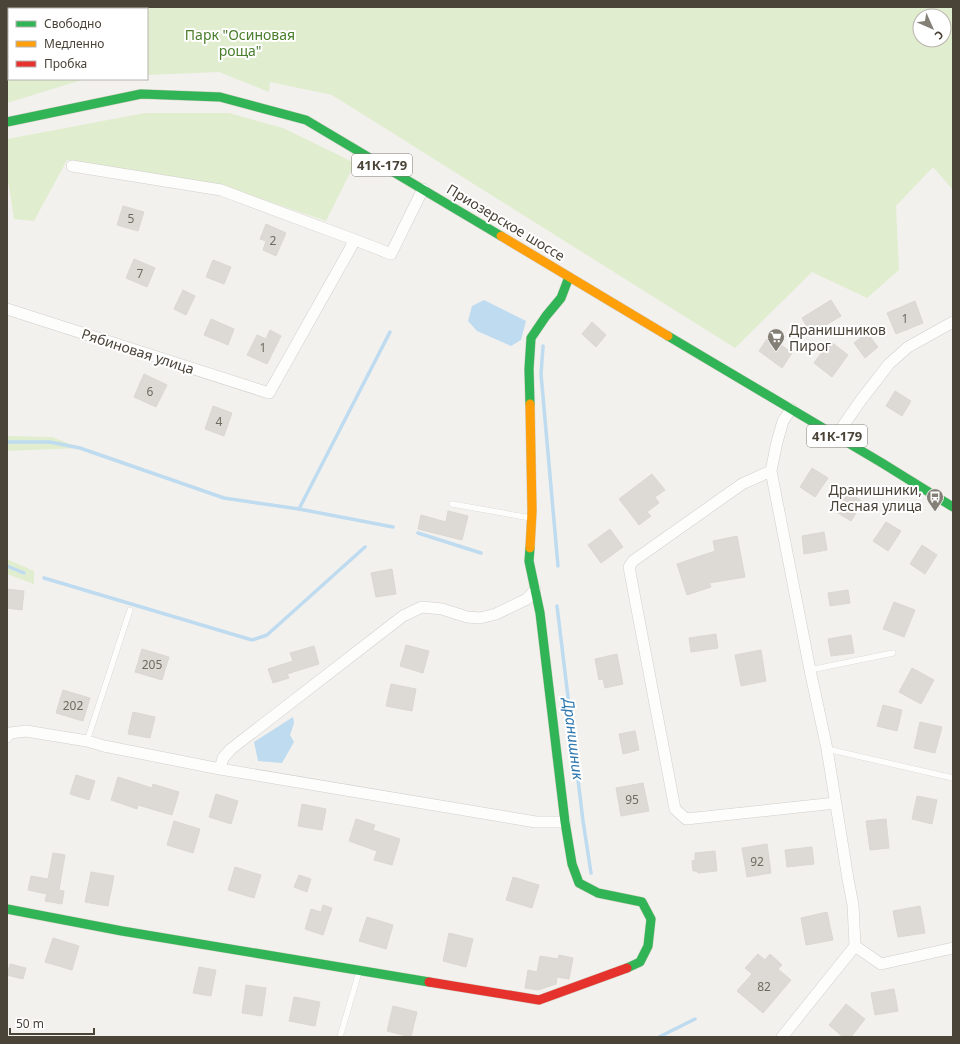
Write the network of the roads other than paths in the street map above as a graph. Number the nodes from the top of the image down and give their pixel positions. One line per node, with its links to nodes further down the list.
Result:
1 (7, 122): 3 (street, Приозерское шоссе / 41К-179)
2 (72, 166): 4 (street)
3 (423, 189): 4 (street); 5 (street, Приозерское шоссе / 41К-179)
4 (355, 240): 6 (street, Рябиновая улица)
5 (570, 277): 8 (street, Приозерское шоссе / 41К-179); 13 (street)
6 (7, 309)
7 (953, 322): 9 (street)
8 (791, 409): 9 (street, Приозерское шоссе / 41К-179); 10 (street)
9 (836, 436): 12 (street, Приозерское шоссе / 41К-179)
10 (771, 471): 17 (street); 23 (street)
11 (452, 504): 13 (lane)
12 (953, 506)
13 (532, 518): 14 (street)
14 (535, 590): 21 (street); 24 (street)
15 (130, 610): 19 (lane)
16 (893, 654): 17 (lane)
17 (810, 670): 20 (street)
18 (7, 738): 19 (street)
19 (87, 742): 21 (street)
20 (827, 749): 22 (lane); 23 (street)
21 (220, 769): 24 (street)
22 (953, 778)
23 (836, 803): 26 (street)
24 (565, 822): 28 (street)
25 (7, 909): 28 (street)
26 (855, 946): 27 (street); 30 (street)
27 (953, 948)
28 (360, 971): 29 (lane)
29 (340, 1037)
30 (782, 1037)

